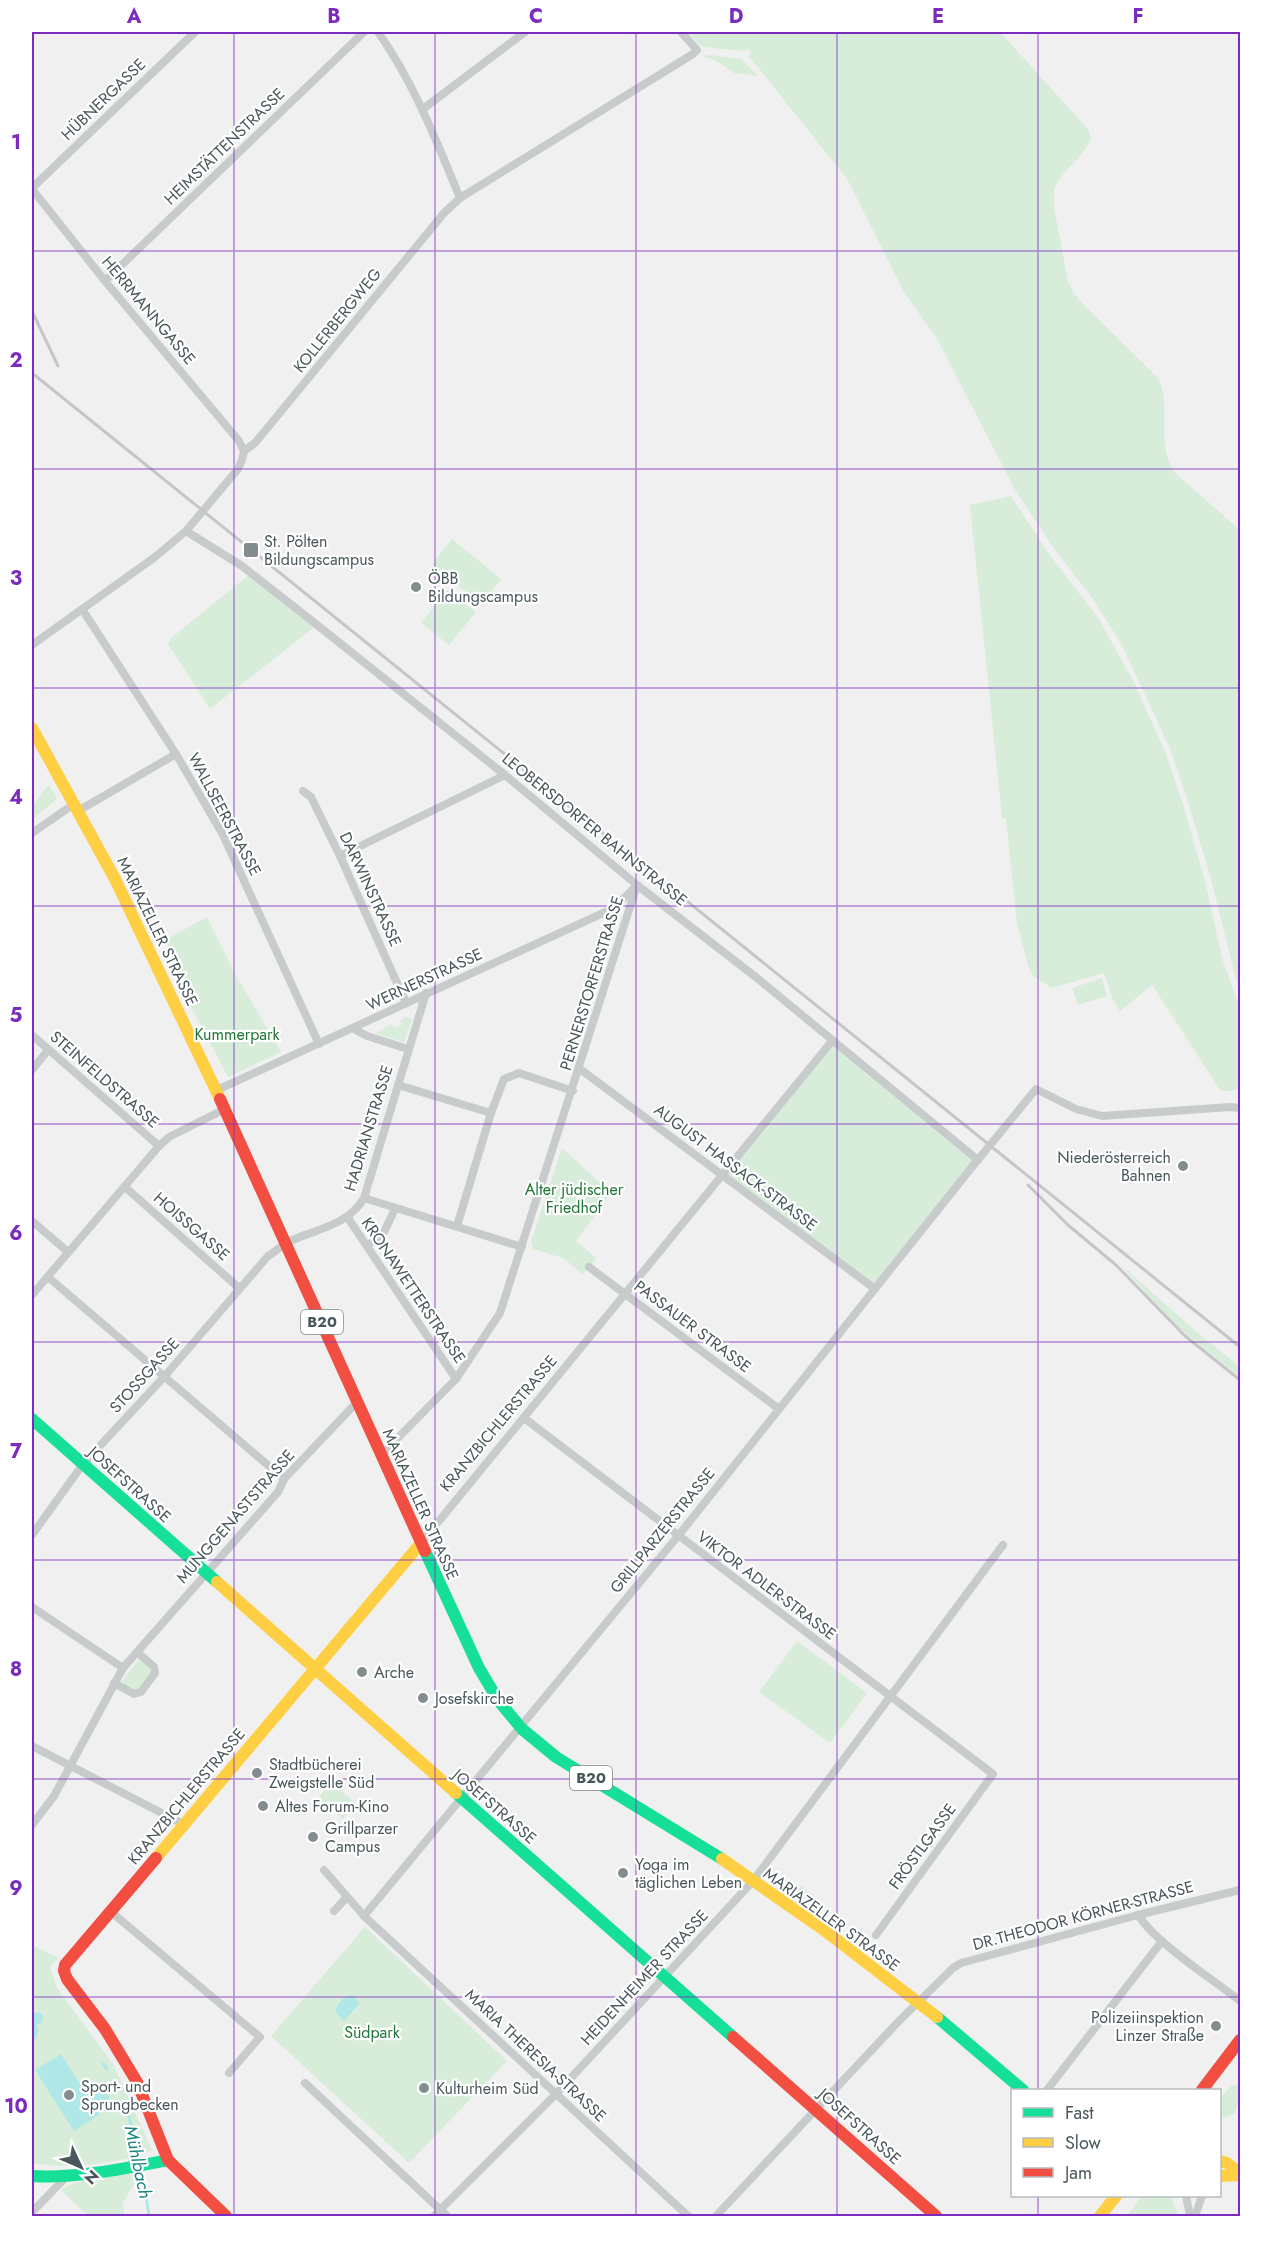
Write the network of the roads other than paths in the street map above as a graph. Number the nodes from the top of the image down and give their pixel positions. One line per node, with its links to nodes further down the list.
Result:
1 (195, 32): 7 (street, HÜBNERGASSE)
2 (364, 32): 9 (street, HEIMSTÄTTENSTRASSE)
3 (378, 32): 6 (street)
4 (525, 32): 6 (street)
5 (681, 32): 8 (street, KOLLERBERGWEG)
6 (423, 109): 8 (street)
7 (32, 189): 9 (street, HERRMANNGASSE)
8 (460, 198): 10 (street, KOLLERBERGWEG)
9 (105, 281): 10 (street, HERRMANNGASSE)
10 (244, 451): 11 (street, KOLLERBERGWEG)
11 (186, 531): 12 (street, KOLLERBERGWEG); 16 (street, LEOBERSDORFER BAHNSTRASSE)
12 (82, 609): 13 (street, KOLLERBERGWEG); 15 (street, WALLSEERSTRASSE)
13 (32, 645)
14 (32, 728): 18 (street, MARIAZELLER STRASSE / B20)
15 (176, 754): 18 (street); 27 (street, WALLSEERSTRASSE)
16 (505, 775): 20 (street); 21 (street, LEOBERSDORFER BAHNSTRASSE)
17 (303, 791): 20 (street, DARWINSTRASSE)
18 (76, 807): 19 (street); 33 (street, MARIAZELLER STRASSE / B20)
19 (32, 833)
20 (340, 856): 23 (street, DARWINSTRASSE)
21 (637, 885): 22 (street, WERNERSTRASSE); 26 (street, LEOBERSDORFER BAHNSTRASSE); 30 (street, PERNERSTORFERSTRASSE)
22 (426, 993): 23 (street, WERNERSTRASSE); 28 (street, HADRIANSTRASSE)
23 (406, 1003): 24 (street, WERNERSTRASSE)
24 (354, 1029): 27 (street, WERNERSTRASSE); 28 (street, HADRIANSTRASSE)
25 (32, 1035): 29 (street, STEINFELDSTRASSE)
26 (832, 1041): 39 (street, LEOBERSDORFER BAHNSTRASSE); 40 (street, KRANZBICHLERSTRASSE)
27 (319, 1044): 33 (street, WERNERSTRASSE)
28 (408, 1049): 32 (street, HADRIANSTRASSE)
29 (48, 1050): 31 (street); 38 (street, STEINFELDSTRASSE)
30 (579, 1069): 34 (street, PERNERSTORFERSTRASSE); 40 (street, AUGUST HASSACK-STRASSE)
31 (32, 1070)
32 (398, 1085): 37 (street); 42 (street, HADRIANSTRASSE)
33 (217, 1090): 36 (street, MARIAZELLER STRASSE / B20)
34 (573, 1090): 37 (street); 49 (street, PERNERSTORFERSTRASSE)
35 (1240, 1108): 39 (street, GRILLPARZERSTRASSE)
36 (225, 1109): 38 (street); 47 (street, MARIAZELLER STRASSE / B20)
37 (491, 1113): 46 (street)
38 (159, 1146): 41 (street)
39 (978, 1160): 54 (street, GRILLPARZERSTRASSE)
40 (723, 1174): 54 (street, AUGUST HASSACK-STRASSE); 55 (street, KRANZBICHLERSTRASSE)
41 (125, 1187): 50 (street); 53 (street, HOISSGASSE)
42 (364, 1198): 43 (street); 44 (street, HADRIANSTRASSE)
43 (395, 1209): 46 (street); 48 (street)
44 (348, 1218): 47 (street, HADRIANSTRASSE); 48 (street, KRONAWETTERSTRASSE)
45 (32, 1221): 50 (street)
46 (457, 1226): 49 (street)
47 (286, 1243): 53 (street, STOSSGASSE); 59 (street, MARIAZELLER STRASSE / B20)
48 (367, 1246): 58 (street, KRONAWETTERSTRASSE)
49 (522, 1247): 58 (street)
50 (68, 1252): 52 (street)
51 (589, 1267): 55 (street, PASSAUER STRASSE)
52 (48, 1277): 56 (street); 57 (street)
53 (239, 1288): 57 (street, STOSSGASSE)
54 (875, 1289): 60 (street, GRILLPARZERSTRASSE)
55 (625, 1294): 60 (street, PASSAUER STRASSE); 61 (street, KRANZBICHLERSTRASSE)
56 (32, 1295)
57 (164, 1377): 64 (street, STOSSGASSE); 65 (street)
58 (456, 1379): 63 (street)
59 (358, 1401): 63 (street, MARIAZELLER STRASSE / B20); 65 (street, MUNGGENASTSTRASSE)
60 (779, 1409): 67 (street, GRILLPARZERSTRASSE)
61 (524, 1418): 67 (street, VIKTOR ADLER-STRASSE); 68 (street, KRANZBICHLERSTRASSE)
62 (32, 1419): 64 (street, JOSEFSTRASSE)
63 (381, 1455): 68 (street, MARIAZELLER STRASSE / B20)
64 (83, 1464): 66 (street, STOSSGASSE); 70 (street, JOSEFSTRASSE)
65 (284, 1479): 70 (street, MUNGGENASTSTRASSE)
66 (32, 1535)
67 (678, 1536): 76 (street, VIKTOR ADLER-STRASSE); 77 (street, GRILLPARZERSTRASSE)
68 (421, 1543): 74 (street, KRANZBICHLERSTRASSE); 77 (street, MARIAZELLER STRASSE / B20)
69 (1003, 1545): 76 (street, HEIDENHEIMER STRASSE)
70 (205, 1573): 72 (street, MUNGGENASTSTRASSE); 74 (street, JOSEFSTRASSE)
71 (32, 1606): 73 (street)
72 (136, 1652): 73 (street, MUNGGENASTSTRASSE); 75 (street)
73 (123, 1668): 75 (street, MUNGGENASTSTRASSE)
74 (314, 1669): 81 (street, JOSEFSTRASSE); 82 (street, KRANZBICHLERSTRASSE)
75 (114, 1683): 79 (street, MUNGGENASTSTRASSE)
76 (891, 1697): 80 (street, VIKTOR ADLER-STRASSE); 85 (street, HEIDENHEIMER STRASSE)
77 (520, 1728): 81 (street, GRILLPARZERSTRASSE); 85 (street, MARIAZELLER STRASSE / B20)
78 (32, 1746): 79 (street)
79 (71, 1766): 82 (street); 83 (street, MUNGGENASTSTRASSE)
80 (993, 1774): 92 (street, FRÖSTLGASSE)
81 (461, 1798): 91 (street, GRILLPARZERSTRASSE); 94 (street, JOSEFSTRASSE)
82 (183, 1824): 88 (street, KRANZBICHLERSTRASSE)
83 (32, 1825)
84 (324, 1870): 87 (street, MARIA THERESIA-STRASSE)
85 (753, 1881): 94 (street, HEIDENHEIMER STRASSE); 96 (street, MARIAZELLER STRASSE / B20)
86 (1240, 1890): 90 (street, DR.THEODOR KÖRNER-STRASSE)
87 (347, 1897): 89 (street); 91 (street, MARIA THERESIA-STRASSE)
88 (110, 1911): 98 (street); 105 (street, KRANZBICHLERSTRASSE)
89 (334, 1911)
90 (1138, 1915): 93 (street); 96 (street, DR.THEODOR KÖRNER-STRASSE)
91 (364, 1916): 103 (street, MARIA THERESIA-STRASSE)
92 (876, 1935)
93 (1162, 1941): 95 (street); 101 (street)
94 (664, 1978): 103 (street, HEIDENHEIMER STRASSE); 104 (street, JOSEFSTRASSE)
95 (1240, 2001)
96 (918, 2002): 100 (street, MARIAZELLER STRASSE / B20); 104 (street, DR.THEODOR KÖRNER-STRASSE)
97 (1240, 2040): 102 (street)
98 (229, 2073)
99 (305, 2083): 115 (street, HEIDENHEIMER STRASSE)
100 (1021, 2089)
101 (1049, 2089)
102 (1203, 2089)
103 (557, 2093): 115 (street, HEIDENHEIMER STRASSE); 118 (street, MARIA THERESIA-STRASSE)
104 (817, 2110): 116 (street, JOSEFSTRASSE); 119 (street, DR.THEODOR KÖRNER-STRASSE)
105 (168, 2160): 107 (street); 117 (street)
106 (1221, 2162): 108 (street)
107 (69, 2174): 109 (street); 114 (street)
108 (1240, 2174): 110 (street)
109 (32, 2176)
110 (1221, 2176)
111 (1115, 2197): 120 (street)
112 (1186, 2197): 121 (street)
113 (1202, 2197): 122 (street)
114 (32, 2212)
115 (440, 2214)
116 (934, 2216)
117 (226, 2217)
118 (688, 2217)
119 (716, 2217)
120 (1100, 2217)
121 (1190, 2217)
122 (1195, 2217)

